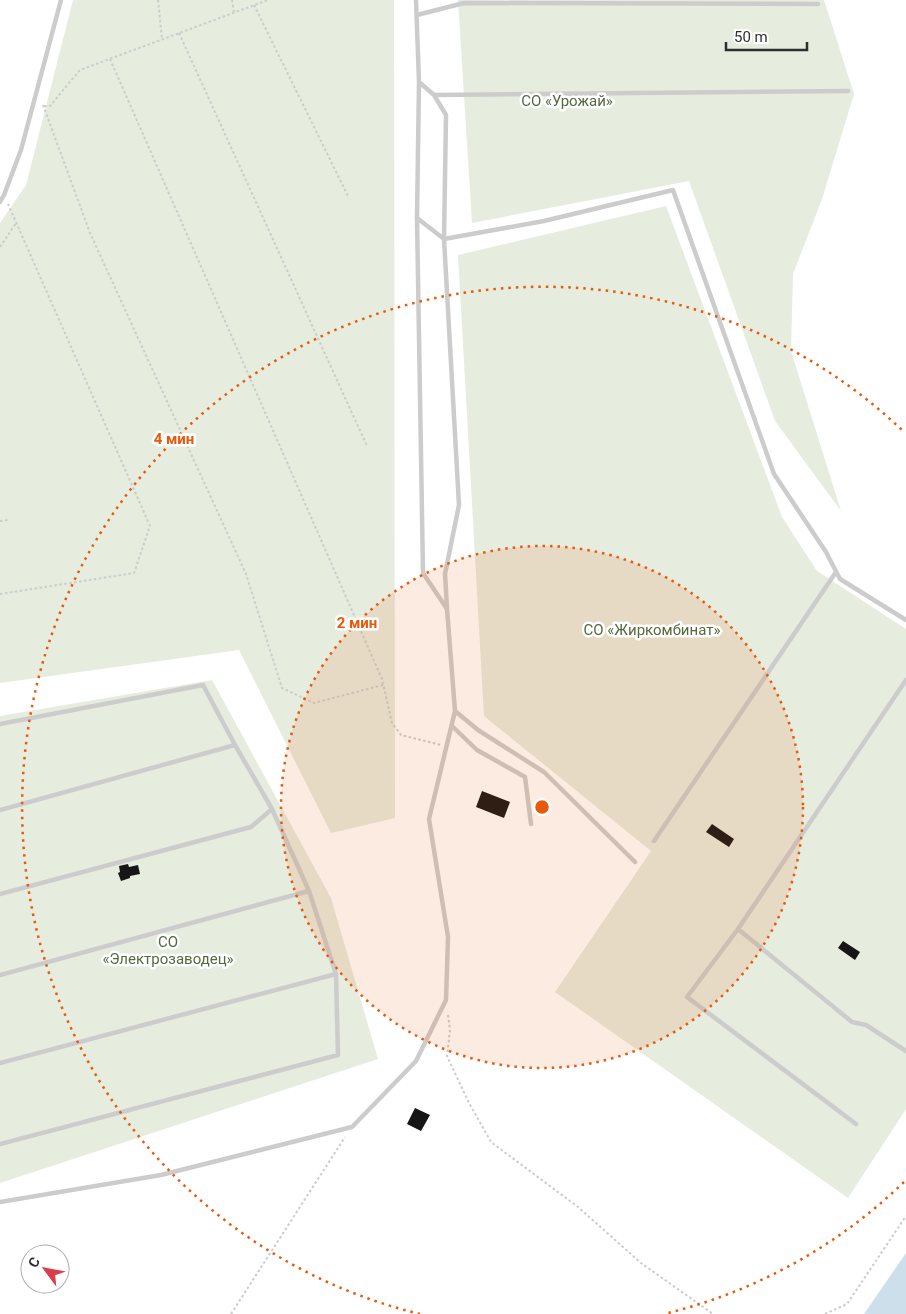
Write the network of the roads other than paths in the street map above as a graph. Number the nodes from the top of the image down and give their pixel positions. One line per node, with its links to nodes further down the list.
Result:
1 (61, 0): 8 (lane)
2 (416, 0): 4 (lane)
3 (818, 4): 4 (lane)
4 (417, 15): 5 (lane)
5 (419, 82): 7 (lane); 9 (lane)
6 (848, 91): 7 (lane)
7 (434, 95): 10 (lane)
8 (0, 202)
9 (417, 218): 10 (lane); 12 (lane)
10 (444, 239): 11 (lane); 12 (lane)
11 (836, 572): 13 (lane); 22 (lane)
12 (447, 609): 15 (lane)
13 (906, 620)
14 (906, 680): 26 (lane)
15 (455, 711): 17 (lane); 23 (lane)
16 (0, 724): 18 (lane)
17 (452, 726): 21 (lane); 33 (lane)
18 (234, 746): 19 (lane); 20 (lane)
19 (272, 809): 24 (lane); 25 (lane)
20 (0, 810)
21 (531, 824)
22 (654, 841)
23 (635, 862)
24 (309, 891): 27 (lane); 28 (lane)
25 (0, 894)
26 (738, 929): 29 (lane); 31 (lane)
27 (336, 974): 30 (lane); 32 (lane)
28 (0, 975)
29 (906, 1052)
30 (0, 1063)
31 (856, 1124)
32 (0, 1144)
33 (0, 1202)

